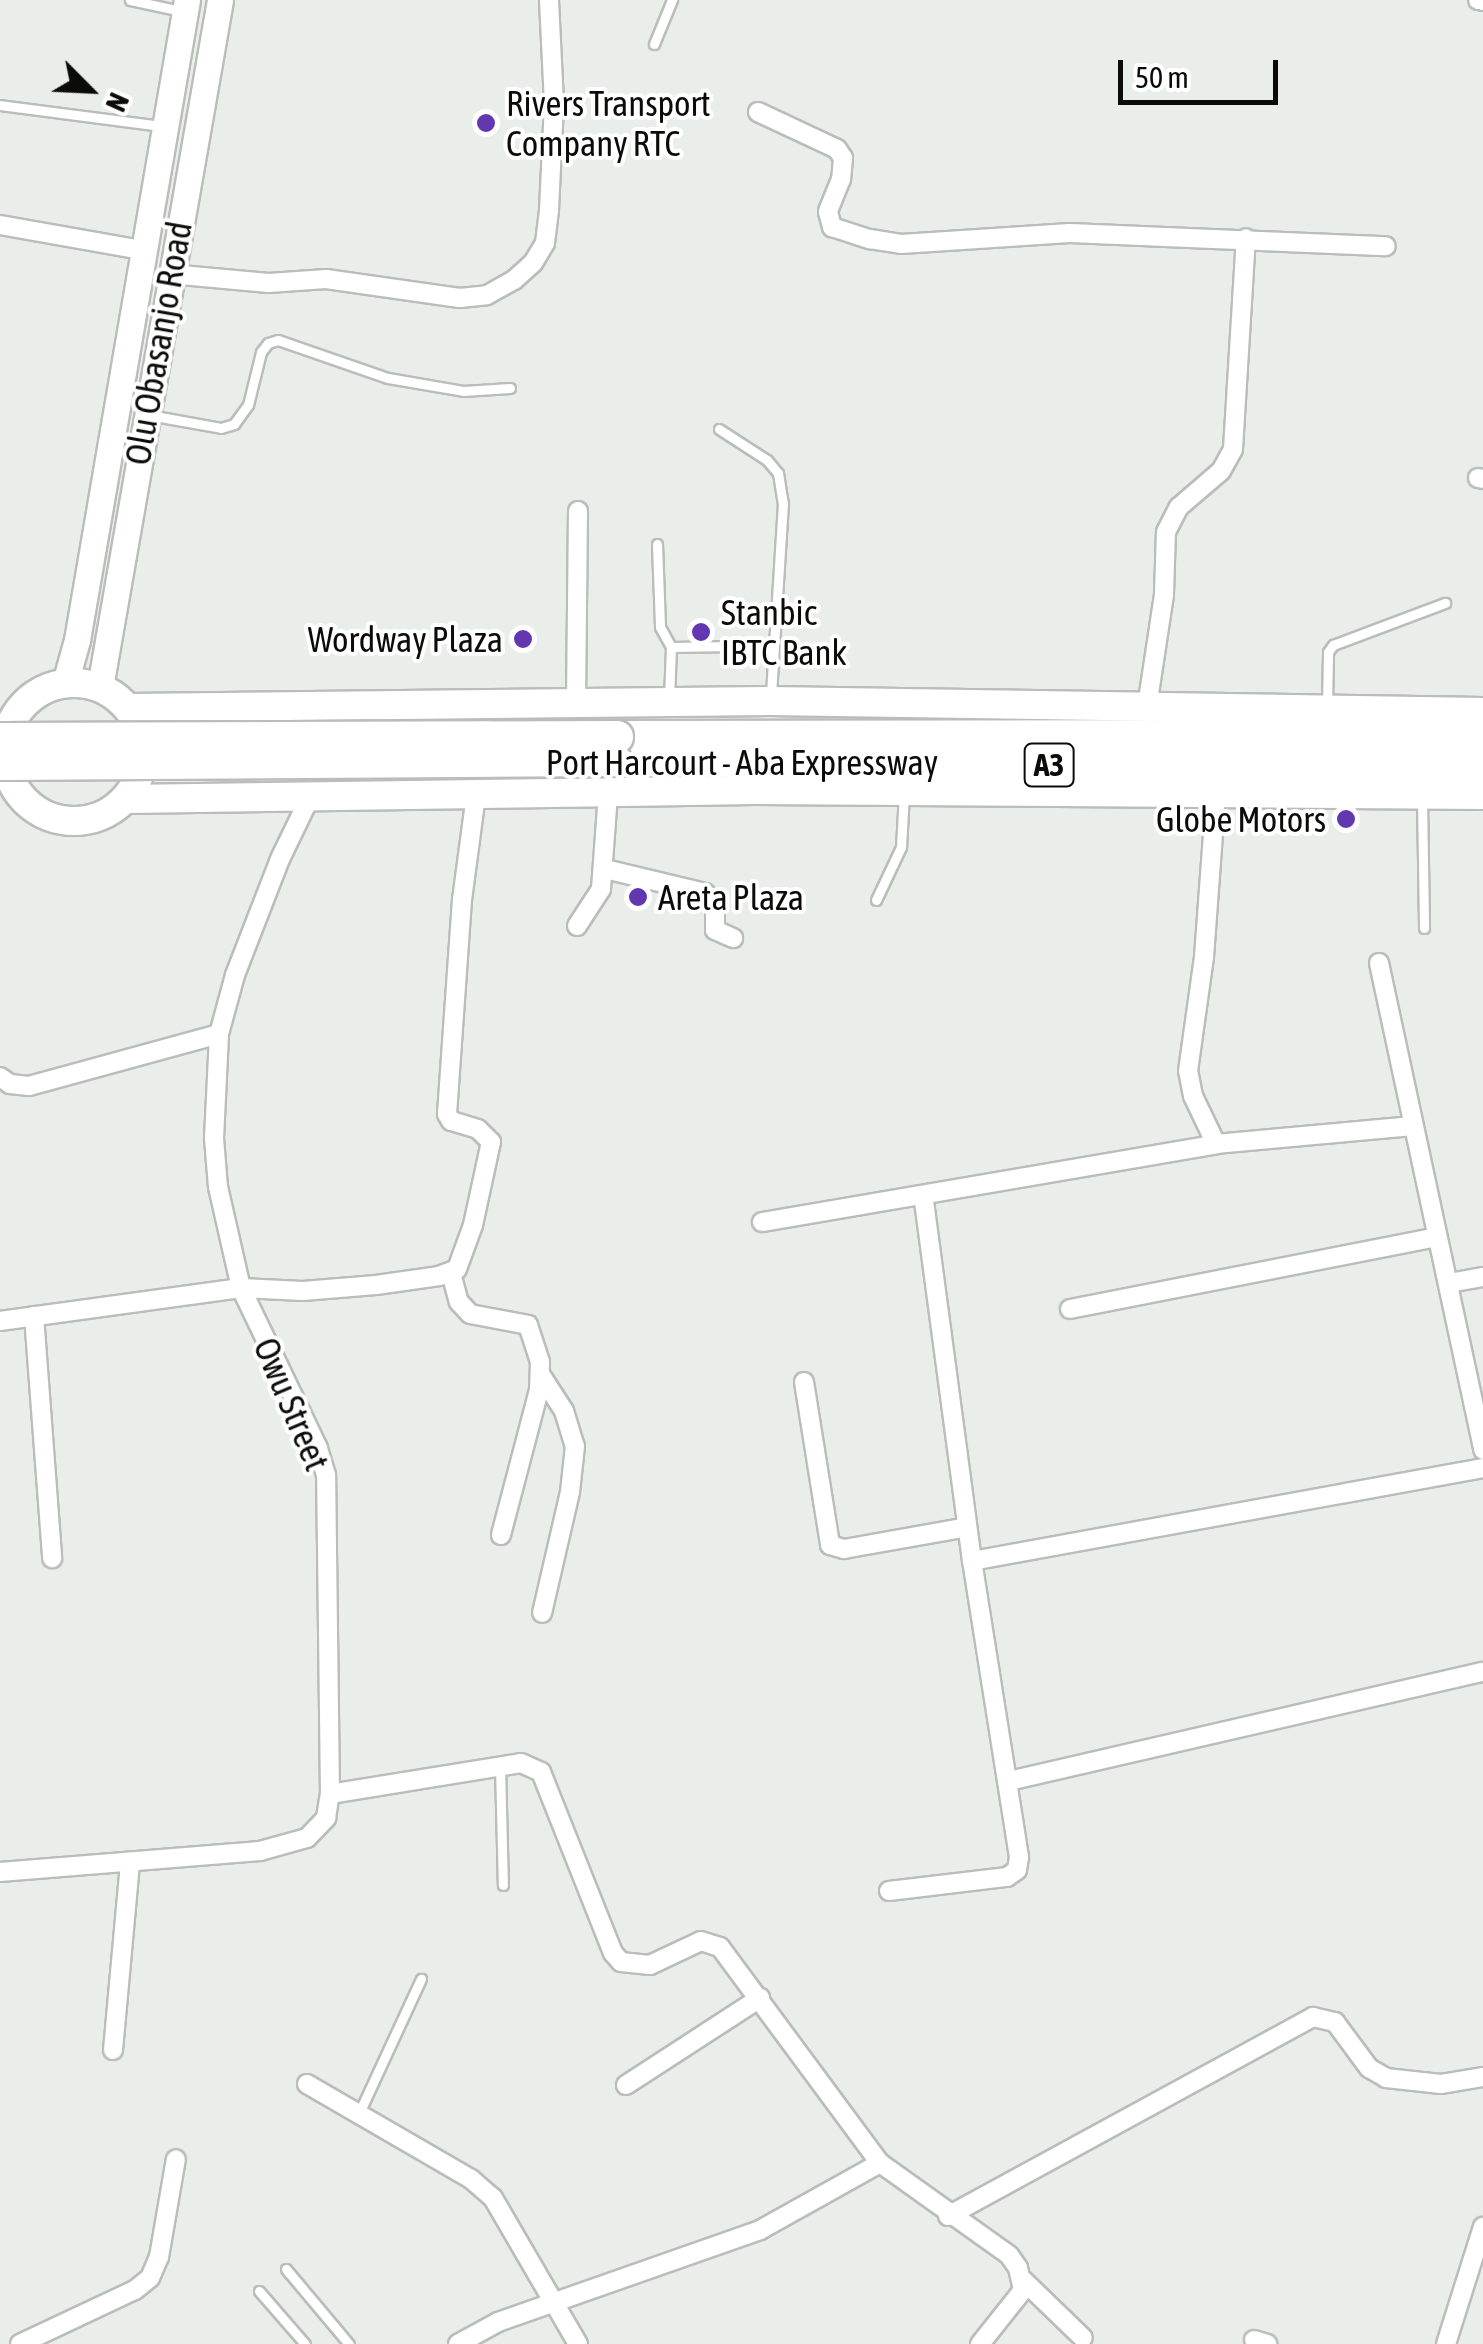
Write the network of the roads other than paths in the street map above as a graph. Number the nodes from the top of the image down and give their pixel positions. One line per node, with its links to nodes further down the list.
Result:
1 (130, 0): 5 (lane)
2 (220, 0): 14 (main road, Olu Obasanjo Road)
3 (549, 0): 14 (street)
4 (672, 0): 6 (lane)
5 (186, 6): 9 (main road, Olu Obasanjo Road)
6 (654, 44)
7 (0, 105): 9 (lane)
8 (758, 112): 11 (street)
9 (166, 126): 13 (main road, Olu Obasanjo Road)
10 (0, 225): 13 (street)
11 (1246, 238): 12 (street); 28 (street)
12 (1386, 246)
13 (142, 250): 23 (main road, Olu Obasanjo Road)
14 (170, 274): 16 (main road, Olu Obasanjo Road)
15 (510, 388): 16 (lane)
16 (146, 414): 24 (main road, Olu Obasanjo Road)
17 (719, 428): 25 (lane)
18 (578, 511): 26 (street)
19 (656, 544): 22 (lane)
20 (1445, 603): 30 (lane)
21 (734, 646): 22 (lane)
22 (671, 647): 27 (lane)
23 (65, 683): 24 (main road); 31 (main road)
24 (100, 687): 29 (main road)
25 (770, 701): 27 (main road); 28 (main road)
26 (576, 702): 27 (main road); 29 (main road)
27 (669, 702)
28 (1147, 707): 30 (main road)
29 (129, 708): 46 (main road)
30 (1327, 709): 32 (main road)
31 (9, 711): 45 (main road)
32 (1483, 712)
33 (1483, 736): 35 (highway, Port Harcourt - Aba Expressway / A3)
34 (0, 740): 35 (highway, Port Harcourt - Aba Expressway / A3, bridge)
35 (616, 748): 36 (highway, Port Harcourt - Aba Expressway / A3, bridge); 37 (highway, Port Harcourt - Aba Expressway / A3)
36 (0, 764)
37 (1483, 767)
38 (904, 790): 39 (main road); 41 (main road); 48 (lane)
39 (608, 794): 44 (main road); 47 (street)
40 (312, 795): 44 (main road); 46 (main road); 53 (street, Owu Street)
41 (1216, 795): 42 (main road); 56 (street)
42 (1422, 795): 43 (main road); 50 (lane)
43 (1483, 795)
44 (476, 796): 60 (street)
45 (11, 798): 46 (main road)
46 (126, 799)
47 (605, 869): 49 (street); 51 (street)
48 (876, 900)
49 (577, 926)
50 (1424, 928)
51 (733, 938)
52 (1379, 963): 55 (street)
53 (220, 1034): 54 (street); 63 (street, Owu Street)
54 (0, 1077)
55 (1412, 1126): 56 (street); 59 (street)
56 (1216, 1144): 57 (street)
57 (923, 1196): 58 (street); 71 (street)
58 (762, 1222)
59 (1436, 1237): 62 (street); 64 (street)
60 (451, 1273): 63 (street); 67 (street)
61 (1483, 1277): 62 (street)
62 (1448, 1282): 69 (street)
63 (241, 1288): 65 (street); 79 (street, Owu Street)
64 (1070, 1309)
65 (34, 1316): 66 (street); 73 (street)
66 (0, 1321)
67 (540, 1374): 72 (street); 75 (street)
68 (804, 1382): 71 (street)
69 (1483, 1450)
70 (1483, 1468): 74 (street)
71 (967, 1526): 74 (street)
72 (501, 1534)
73 (52, 1558)
74 (972, 1561): 78 (street)
75 (542, 1614)
76 (1483, 1672): 78 (street)
77 (500, 1766): 79 (street); 82 (lane); 85 (street)
78 (1010, 1782): 83 (street)
79 (330, 1794): 80 (street, Owu Street)
80 (130, 1862): 81 (street, Owu Street); 86 (street)
81 (0, 1872)
82 (503, 1885)
83 (889, 1891)
84 (421, 1979): 90 (lane)
85 (760, 1998): 89 (street); 92 (street)
86 (113, 2050)
87 (1483, 2077): 93 (street)
88 (307, 2084): 90 (street)
89 (626, 2085)
90 (358, 2114): 98 (street)
91 (176, 2160): 100 (street)
92 (880, 2163): 93 (street); 98 (street)
93 (948, 2216): 96 (street)
94 (1483, 2227): 106 (street)
95 (286, 2269): 102 (lane)
96 (1022, 2280): 99 (street); 105 (street)
97 (259, 2291): 101 (lane)
98 (556, 2306): 103 (street); 104 (street)
99 (1083, 2338)
100 (20, 2344)
101 (305, 2344)
102 (349, 2344)
103 (458, 2344)
104 (578, 2344)
105 (980, 2344)
106 (1446, 2344)

